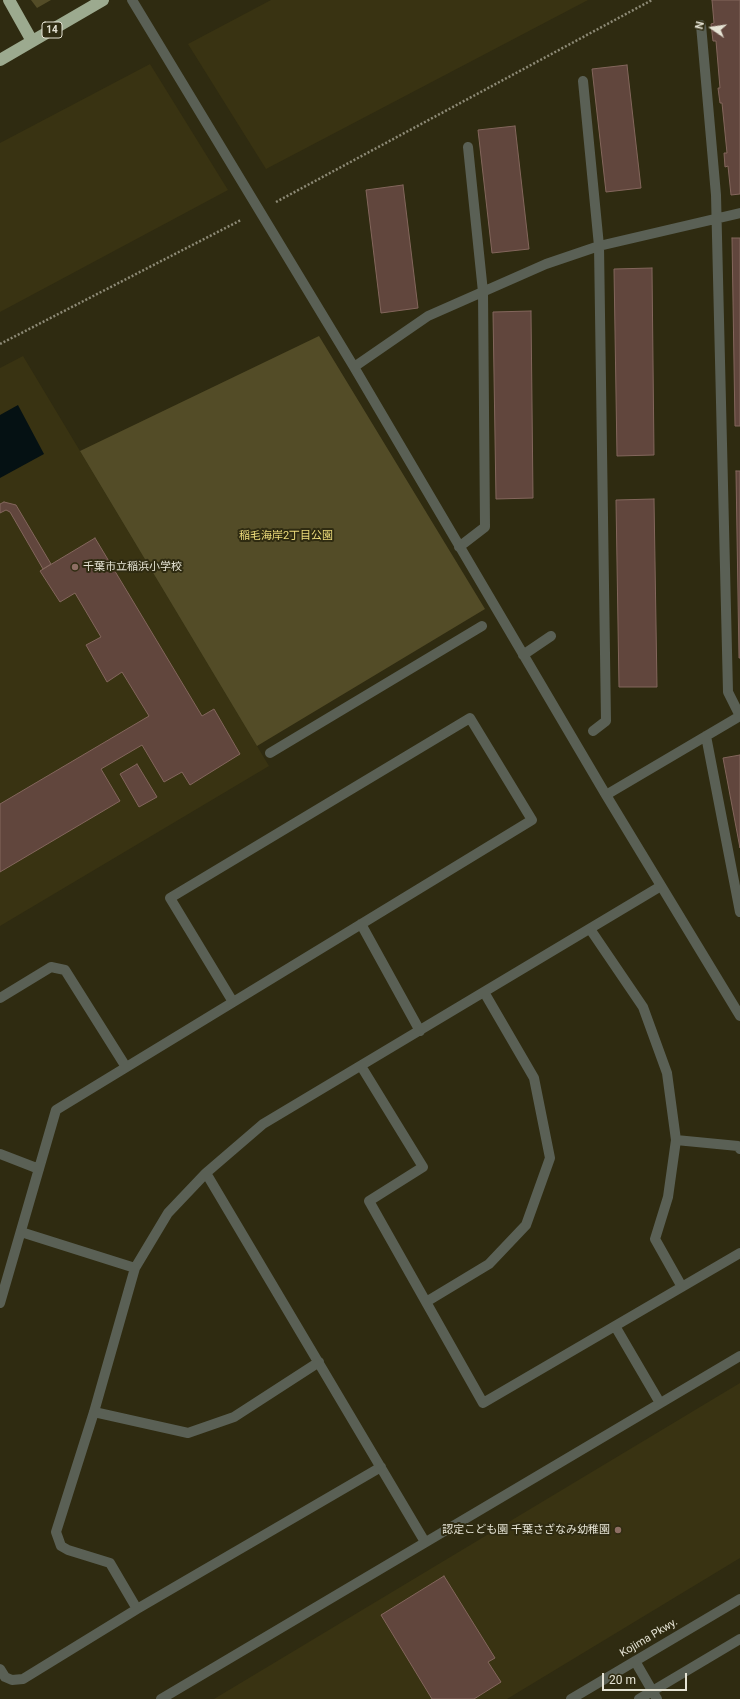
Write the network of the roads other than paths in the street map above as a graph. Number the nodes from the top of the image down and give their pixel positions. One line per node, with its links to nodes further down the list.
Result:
1 (9, 0): 5 (highway)
2 (103, 0): 5 (highway, 14)
3 (132, 0): 13 (street)
4 (701, 25): 10 (street)
5 (32, 41): 6 (highway, 14)
6 (0, 60)
7 (583, 81): 11 (street)
8 (468, 147): 12 (street)
9 (740, 213): 10 (street)
10 (717, 219): 11 (street); 18 (street)
11 (599, 246): 12 (street); 19 (street)
12 (483, 292): 13 (street); 14 (street)
13 (354, 367): 14 (street)
14 (459, 547): 17 (street)
15 (482, 626): 21 (street)
16 (551, 636): 17 (street)
17 (523, 655): 22 (street)
18 (740, 716): 20 (street)
19 (593, 731)
20 (706, 736): 22 (street); 24 (street)
21 (270, 753)
22 (606, 796): 23 (street)
23 (661, 886): 26 (street); 30 (street)
24 (740, 912)
25 (361, 924): 29 (street); 29 (street); 31 (street)
26 (590, 929): 27 (street); 34 (street)
27 (484, 992): 31 (street); 44 (street)
28 (0, 998): 33 (street)
29 (233, 1002): 33 (street)
30 (740, 1016)
31 (420, 1031): 32 (street)
32 (361, 1066): 38 (street); 44 (street)
33 (126, 1067): 37 (street)
34 (676, 1140): 35 (street); 42 (street)
35 (740, 1149)
36 (0, 1154): 37 (street)
37 (39, 1169): 39 (street)
38 (206, 1173): 41 (street); 47 (street)
39 (20, 1232): 41 (street); 43 (street)
40 (740, 1253): 42 (street)
41 (135, 1268): 49 (street)
42 (682, 1287): 45 (street)
43 (0, 1302)
44 (426, 1302): 45 (street)
45 (615, 1326): 48 (street)
46 (740, 1356): 48 (street)
47 (319, 1362): 49 (street); 50 (street)
48 (660, 1404): 51 (street)
49 (94, 1412): 53 (street)
50 (381, 1468): 51 (street); 53 (street)
51 (425, 1542): 58 (street)
52 (740, 1599): 55 (street, Kojima Pkwy.)
53 (137, 1609): 56 (street)
54 (740, 1639): 57 (street)
55 (635, 1661): 57 (street); 59 (street, Kojima Pkwy.)
56 (0, 1669)
57 (655, 1695): 60 (street)
58 (161, 1699)
59 (571, 1699)
60 (639, 1699)

